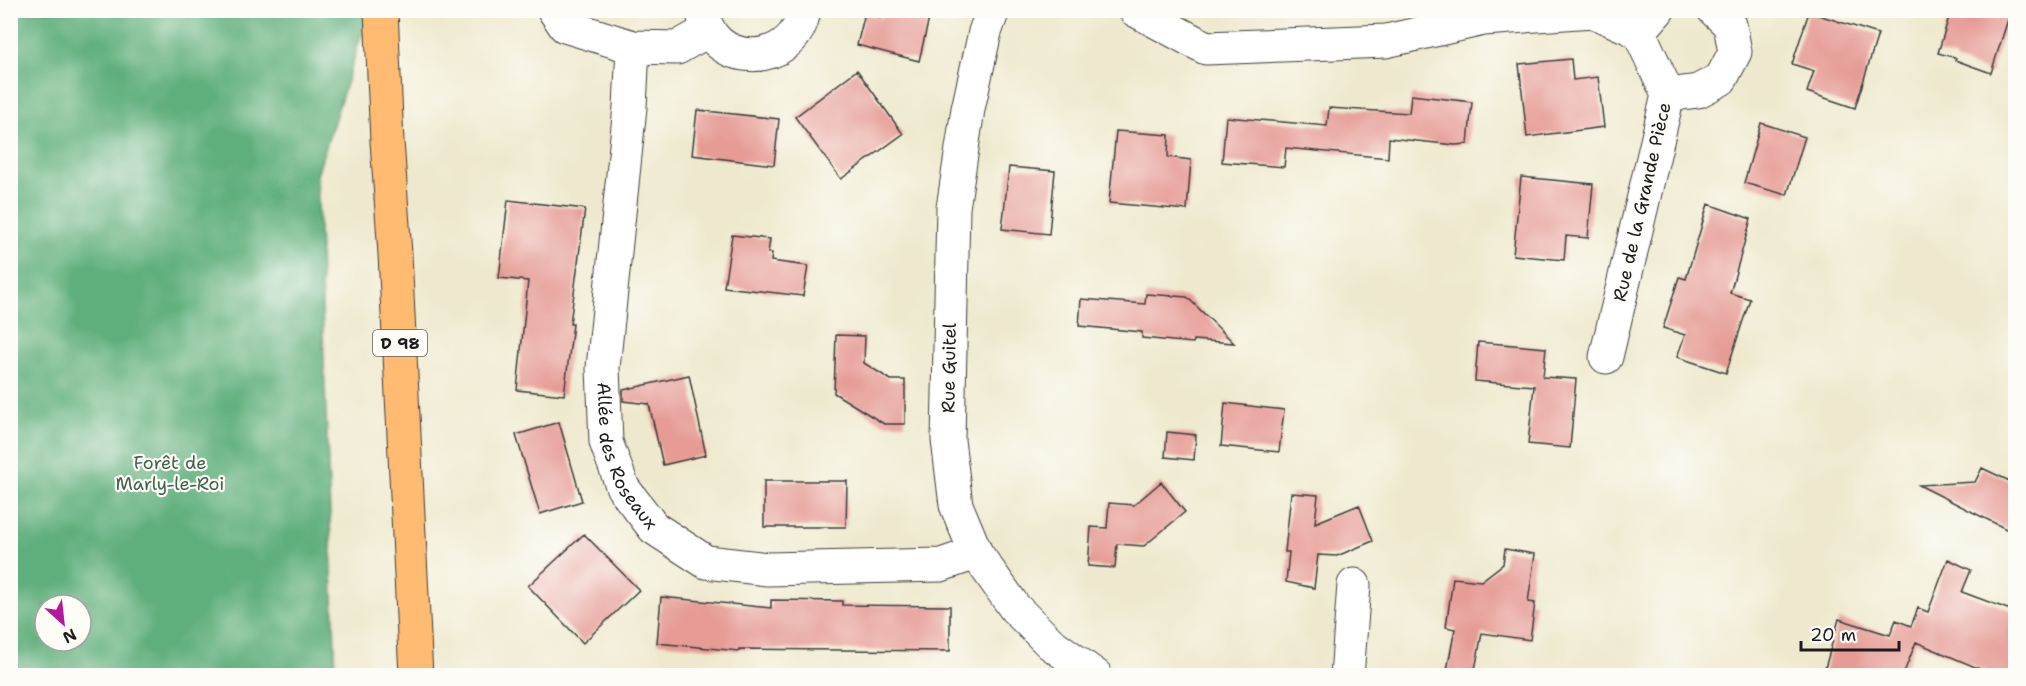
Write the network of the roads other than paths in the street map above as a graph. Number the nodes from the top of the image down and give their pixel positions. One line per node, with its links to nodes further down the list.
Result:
1 (381, 10): 16 (main road, D 98)
2 (554, 10): 11 (street)
3 (804, 10): 8 (street)
4 (993, 10): 14 (street, Rue Guitel)
5 (1135, 10): 10 (street, Rue de la Grande Pièce)
6 (1714, 10): 12 (street)
7 (1516, 14): 9 (street, Rue de la Grande Pièce); 10 (street, Rue de la Grande Pièce)
8 (706, 20): 11 (street)
9 (1649, 21): 12 (street, Rue de la Grande Pièce)
10 (1414, 22)
11 (633, 47): 14 (street, Allée des Roseaux)
12 (1668, 95): 13 (street, Rue de la Grande Pièce)
13 (1606, 357)
14 (976, 553): 17 (street, Rue Guitel)
15 (1354, 585): 18 (street)
16 (416, 675)
17 (1096, 675)
18 (1347, 675)

